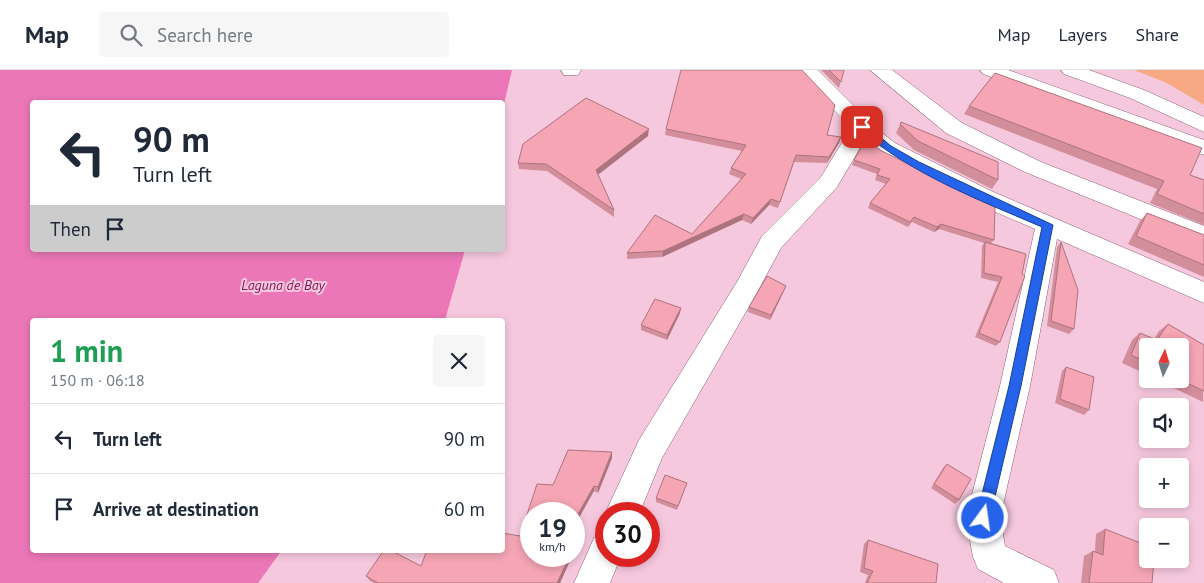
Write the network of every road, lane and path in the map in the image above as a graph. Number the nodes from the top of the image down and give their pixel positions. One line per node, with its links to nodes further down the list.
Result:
1 (807, 70): 6 (street)
2 (880, 70): 9 (street)
3 (990, 70): 7 (street)
4 (1071, 70): 5 (street)
5 (1204, 125)
6 (862, 127): 8 (street); 11 (street)
7 (1204, 148)
8 (1048, 225): 10 (street); 14 (street)
9 (1204, 236)
10 (1204, 292)
11 (627, 502)
12 (599, 567): 13 (street)
13 (592, 583)
14 (1041, 583)

